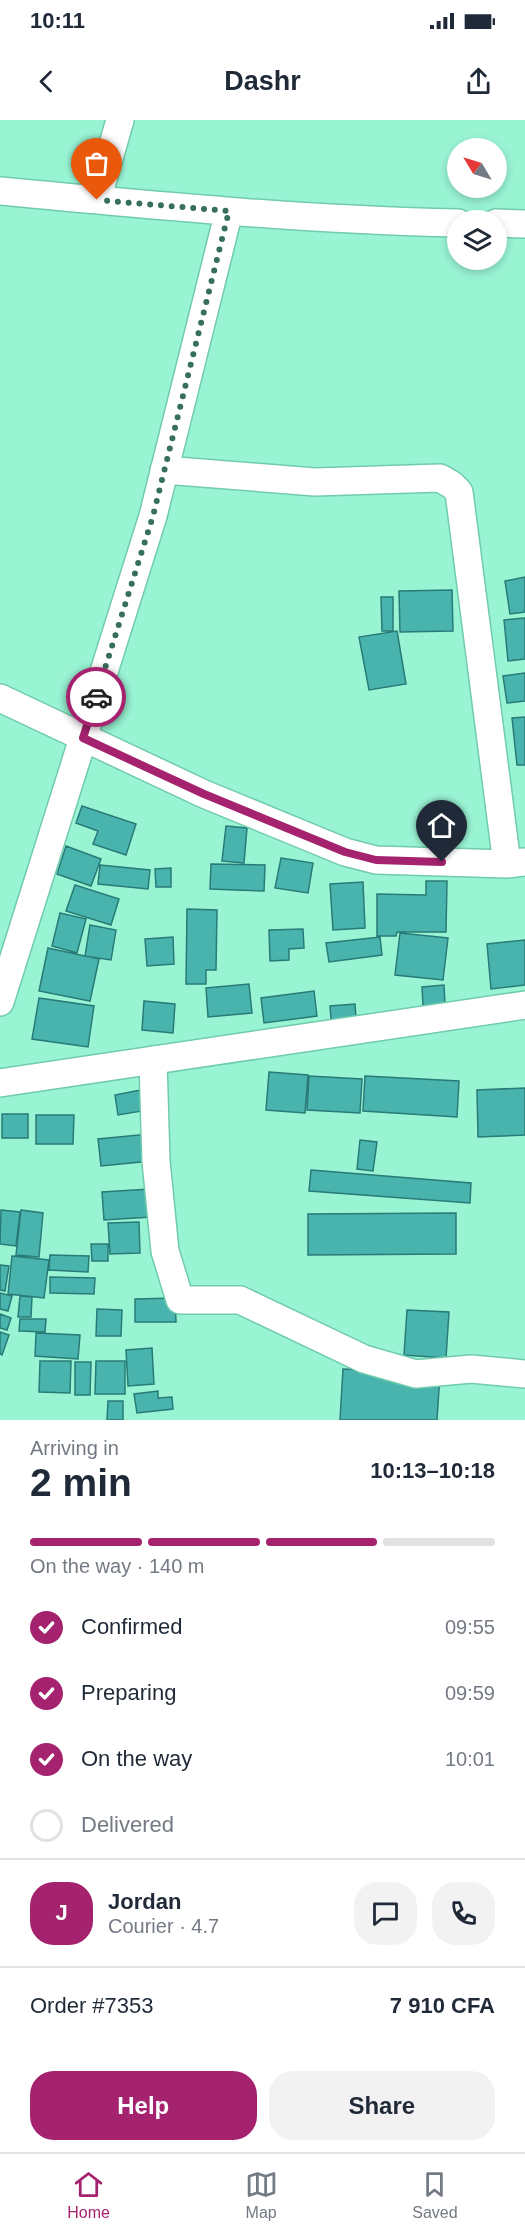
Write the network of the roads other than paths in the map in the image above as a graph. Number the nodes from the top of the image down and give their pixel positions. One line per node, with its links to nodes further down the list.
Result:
1 (120, 120): 3 (street)
2 (0, 191): 3 (street)
3 (97, 200): 4 (street)
4 (229, 211): 5 (street); 8 (street)
5 (447, 223)
6 (507, 223): 7 (street)
7 (525, 224)
8 (164, 470): 10 (street); 11 (street)
9 (0, 698): 10 (street)
10 (83, 738): 11 (street); 12 (street)
11 (516, 863)
12 (0, 1002)
13 (525, 1005): 14 (street)
14 (153, 1060): 15 (street); 16 (street)
15 (0, 1083)
16 (525, 1374)

